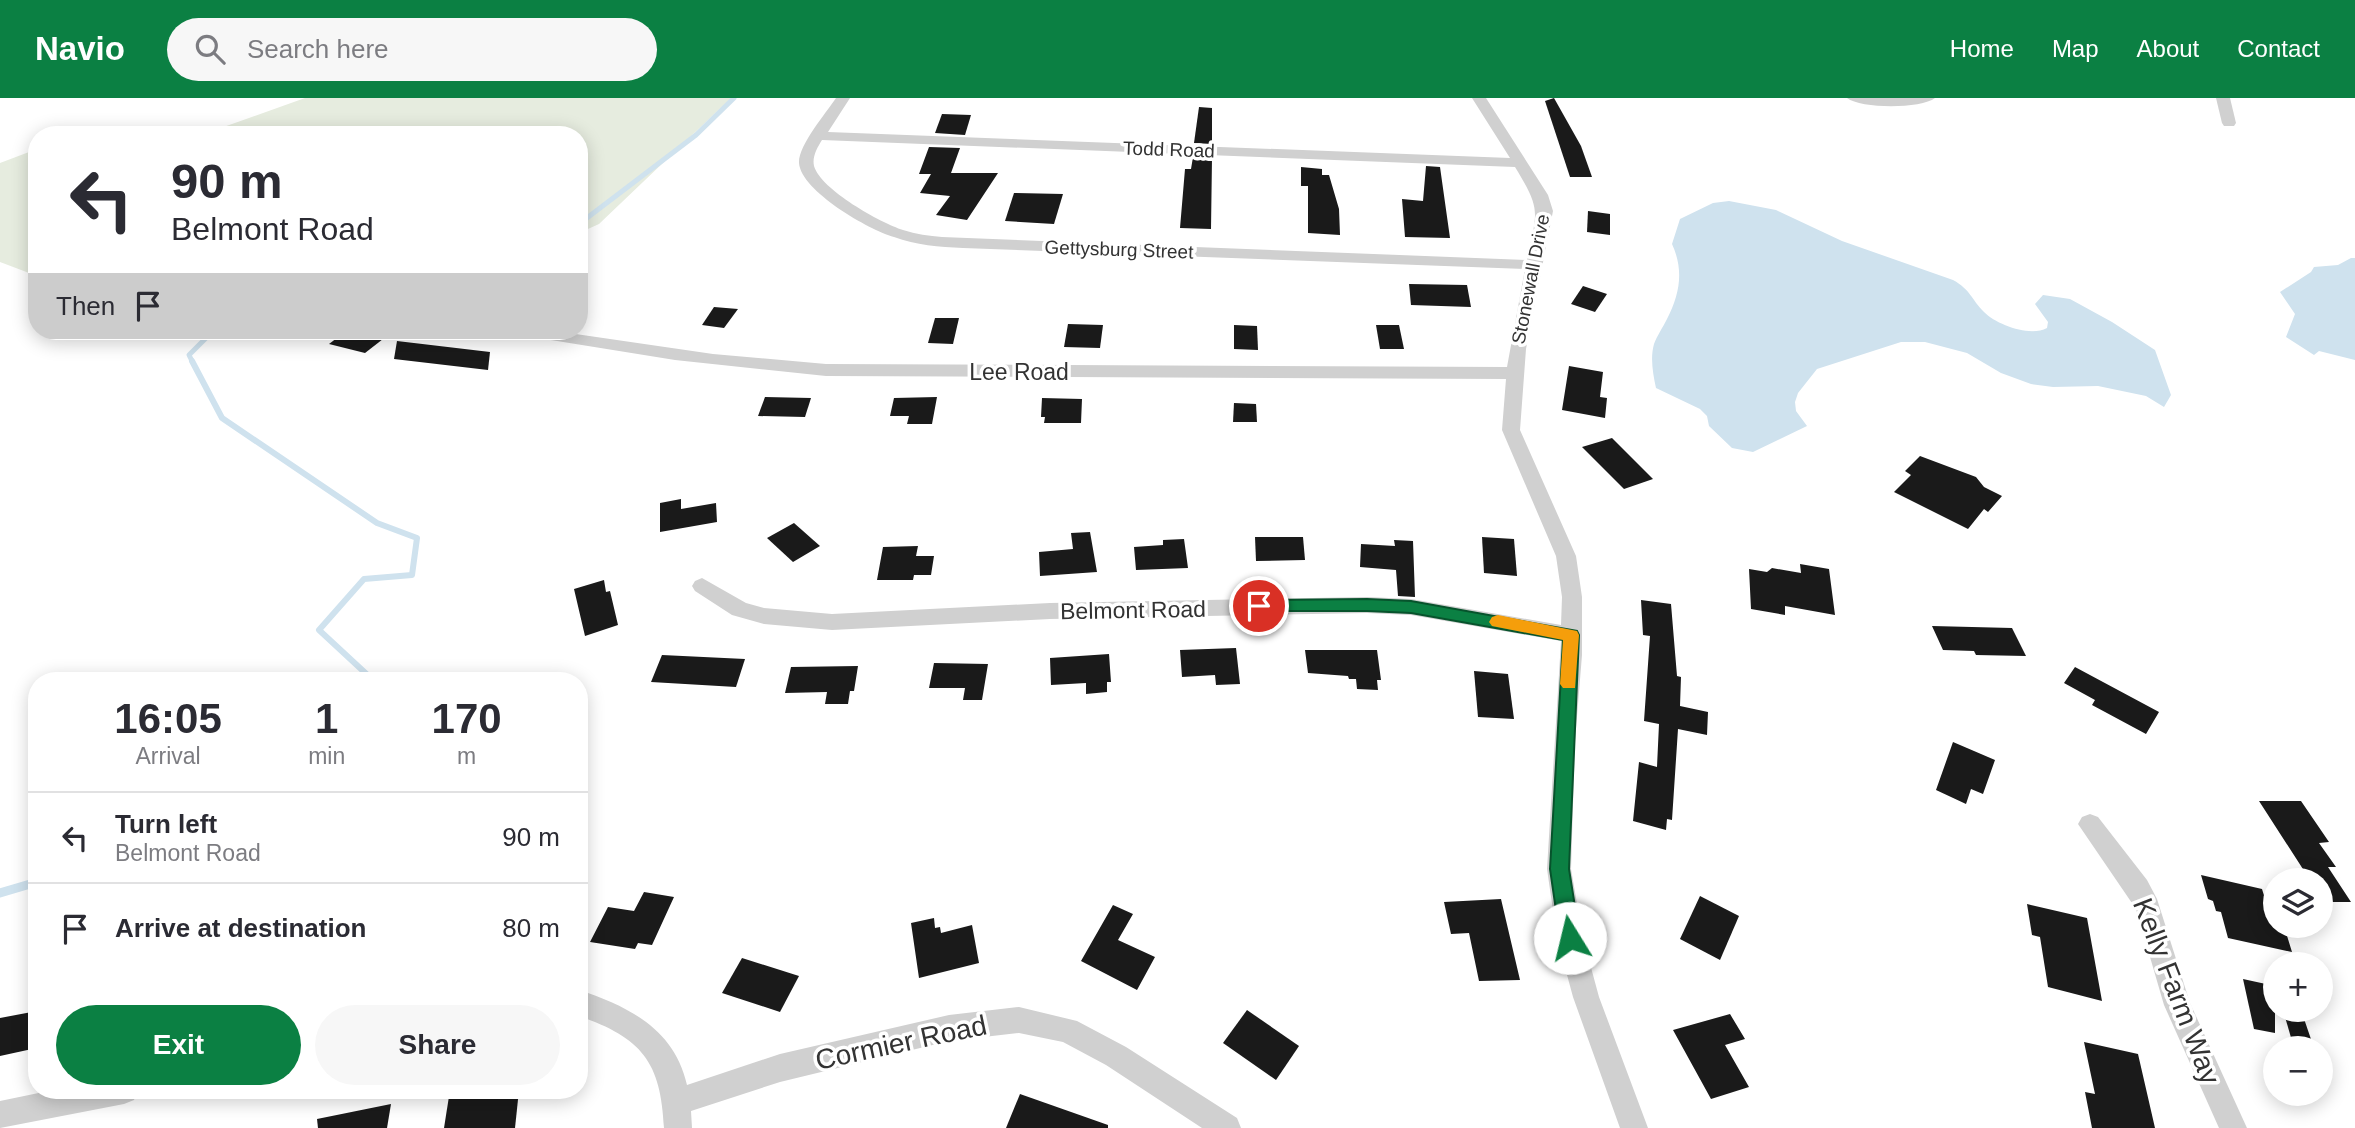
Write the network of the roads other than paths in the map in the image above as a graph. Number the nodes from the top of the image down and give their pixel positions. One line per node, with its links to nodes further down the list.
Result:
1 (843, 98): 7 (street, Gettysburg Street)
2 (1479, 98): 8 (street, Stonewall Drive)
3 (1854, 98): 4 (street)
4 (1928, 98)
5 (2223, 98): 6 (street)
6 (2229, 123)
7 (818, 136): 8 (street, Todd Road); 9 (street, Gettysburg Street)
8 (1521, 163): 9 (street, Stonewall Drive)
9 (1535, 265): 11 (street, Stonewall Drive)
10 (583, 340): 11 (street, Lee Road)
11 (1514, 373): 13 (street, Stonewall Drive)
12 (702, 586): 13 (street, Belmont Road)
13 (1571, 635): 20 (street)
14 (2090, 824): 21 (street, Kelly Farm Way)
15 (588, 1006): 18 (street)
16 (79, 1099): 17 (street)
17 (0, 1115)
18 (678, 1115): 19 (street, Cormier Road)
19 (1227, 1128)
20 (1634, 1128)
21 (2233, 1128)

